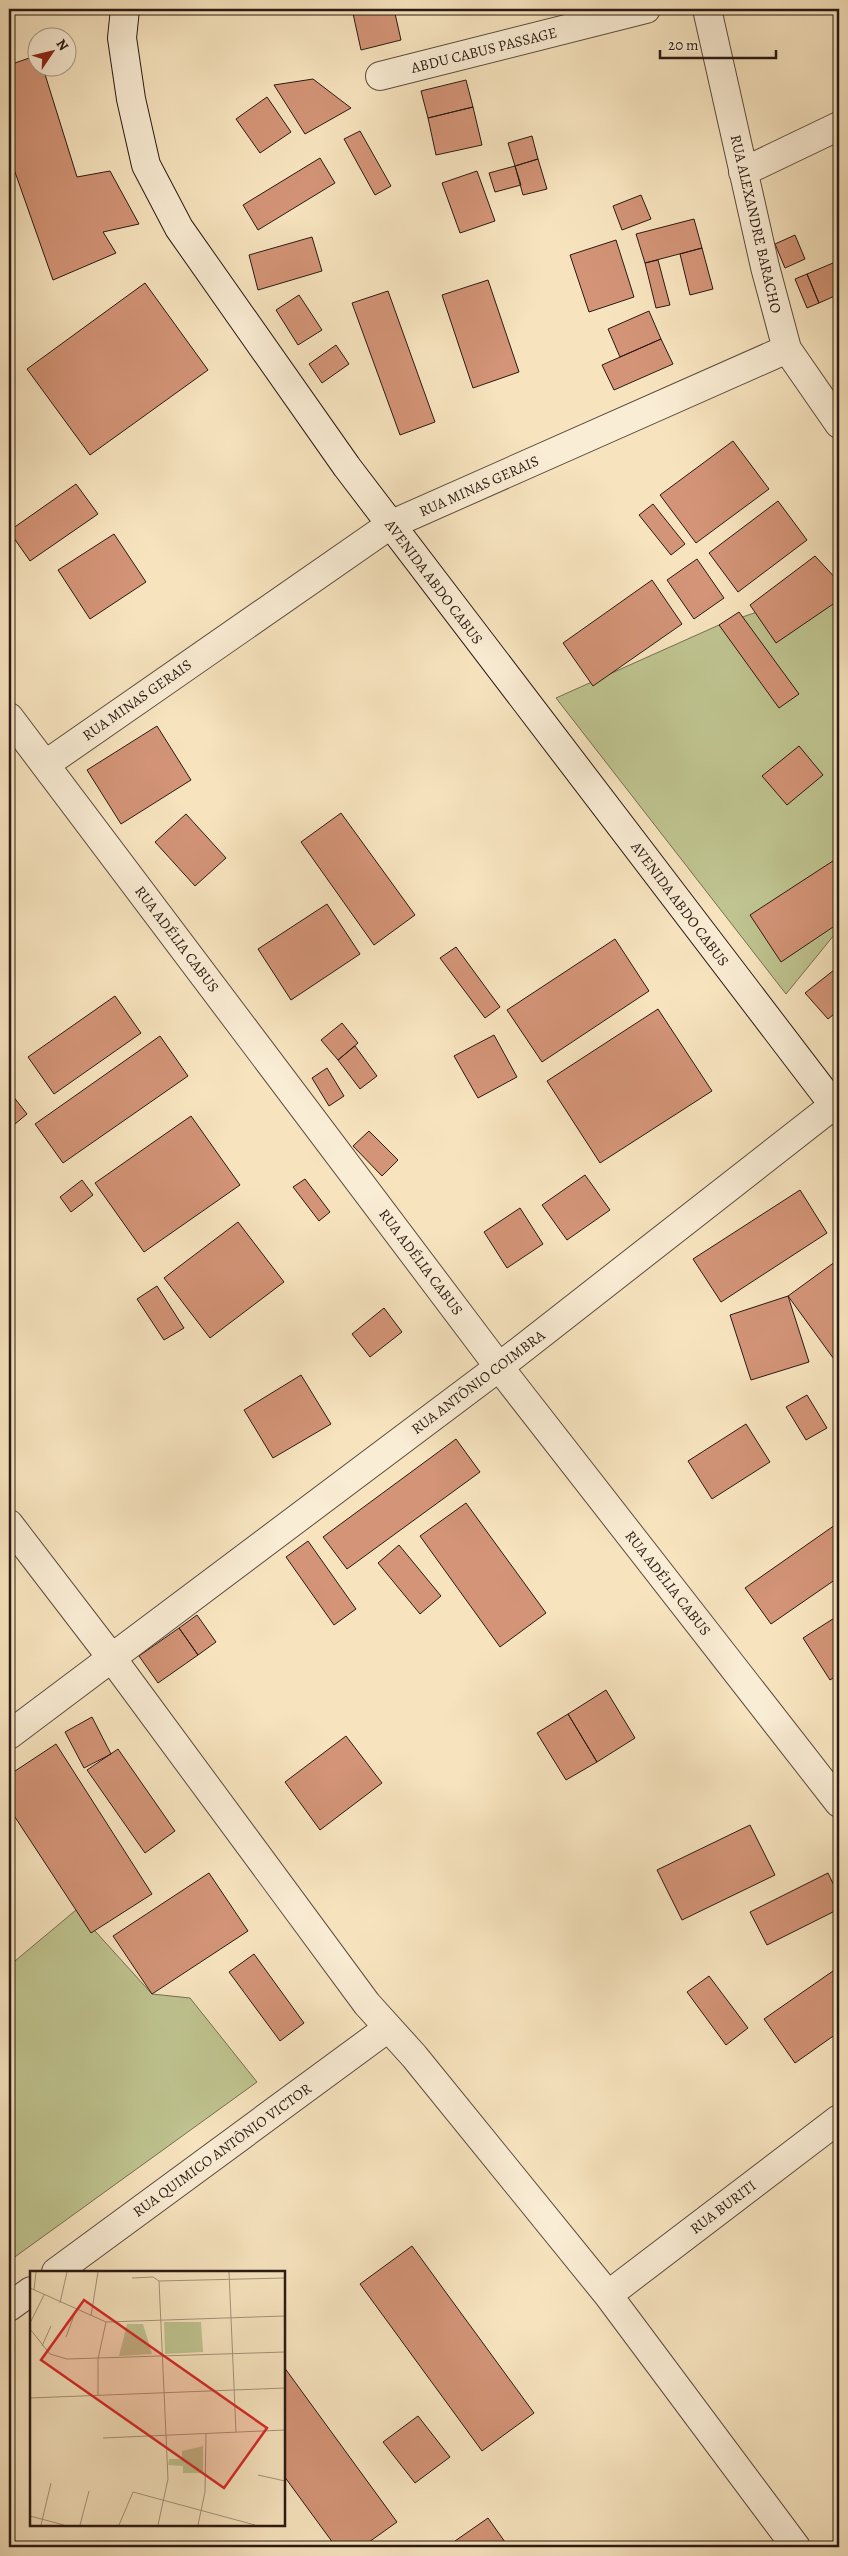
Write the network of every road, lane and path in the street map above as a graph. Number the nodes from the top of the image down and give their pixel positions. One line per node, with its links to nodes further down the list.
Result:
1 (125, 9): 9 (street, AVENIDA ABDO CABUS)
2 (646, 9): 4 (street, ABDU CABUS PASSAGE)
3 (708, 9): 6 (street, RUA ALEXANDRE BARACHO)
4 (380, 76)
5 (839, 126): 6 (street)
6 (743, 172): 7 (street, RUA ALEXANDRE BARACHO)
7 (787, 349): 8 (street, RUA ALEXANDRE BARACHO); 9 (street, RUA MINAS GERAIS)
8 (839, 424)
9 (390, 525): 11 (street, RUA MINAS GERAIS); 12 (street, AVENIDA ABDO CABUS)
10 (9, 716): 11 (street, RUA ADÉLIA CABUS)
11 (46, 764): 13 (street, RUA ADÉLIA CABUS)
12 (838, 1106): 13 (street, RUA ANTÔNIO COIMBRA)
13 (499, 1367): 15 (street, RUA ANTÔNIO COIMBRA); 17 (street, RUA ADÉLIA CABUS)
14 (9, 1524): 15 (street)
15 (112, 1656): 16 (street, RUA ANTÔNIO COIMBRA); 18 (street)
16 (9, 1735)
17 (839, 1803)
18 (388, 2028): 20 (street, RUA QUIMICO ANTÔNIO VICTOR); 22 (street)
19 (839, 2119): 22 (street, RUA BURITI)
20 (57, 2271)
21 (30, 2292): 23 (street)
22 (608, 2295): 24 (street)
23 (9, 2307)
24 (796, 2547)

